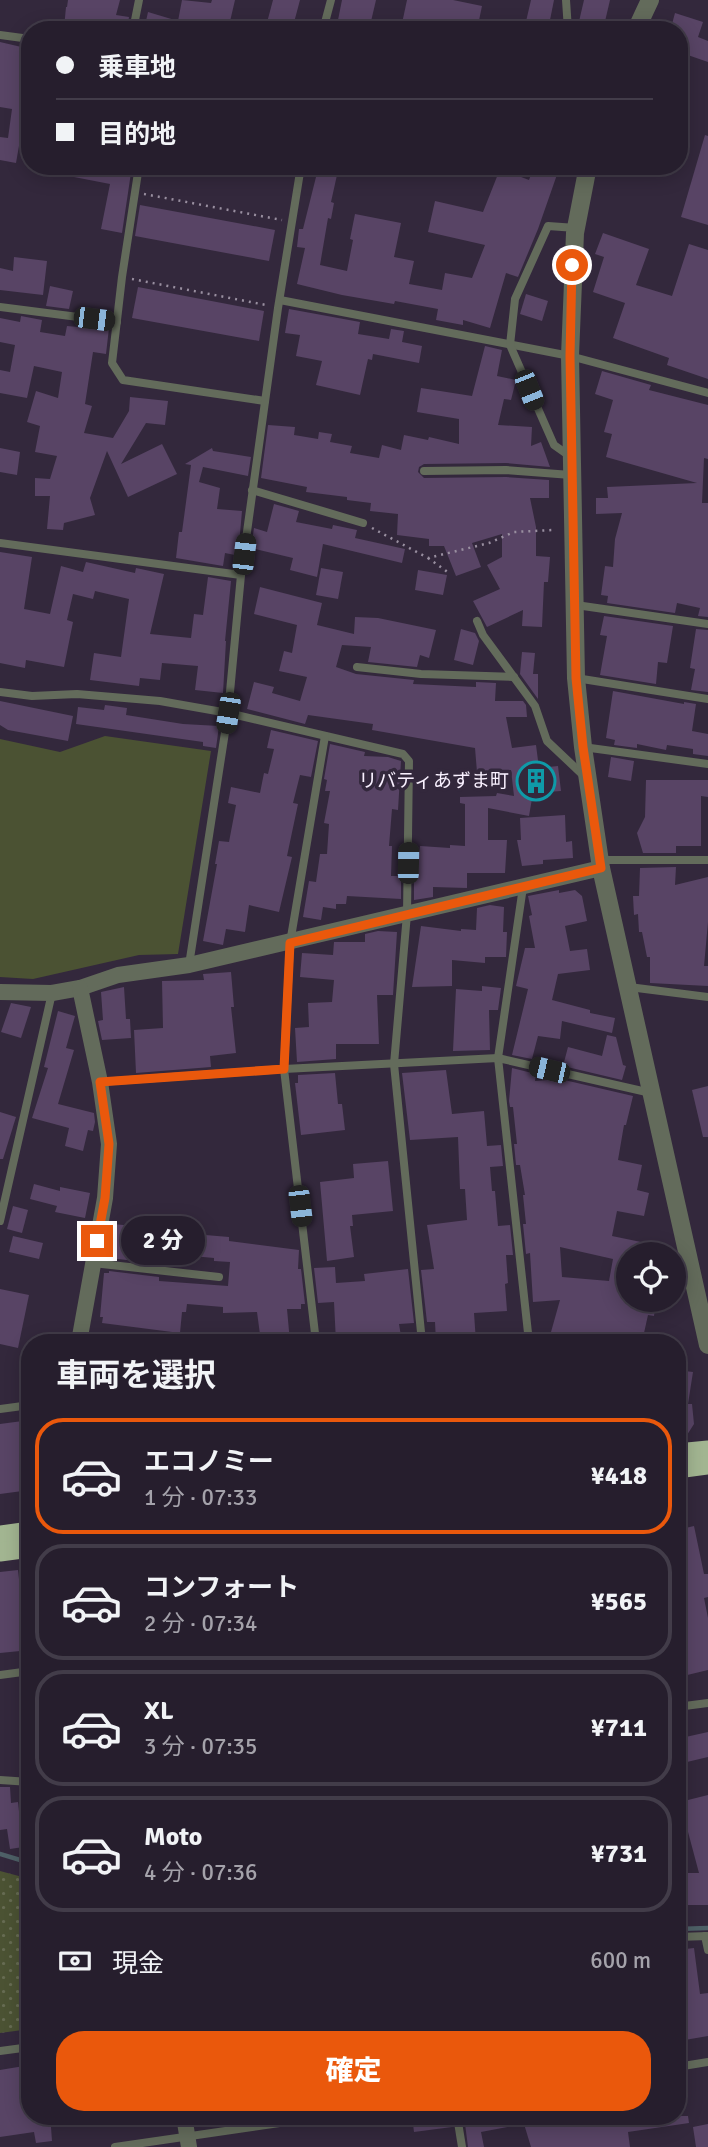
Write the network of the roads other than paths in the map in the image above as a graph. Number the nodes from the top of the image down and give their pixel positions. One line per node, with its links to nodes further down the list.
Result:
1 (139, 0): 5 (lane)
2 (331, 0): 6 (lane)
3 (566, 0): 7 (lane)
4 (650, 0): 8 (street)
5 (135, 21)
6 (325, 21)
7 (567, 21)
8 (640, 21)
9 (0, 35): 10 (lane)
10 (21, 38)
11 (137, 175): 17 (lane)
12 (300, 175): 15 (lane)
13 (586, 175): 14 (street)
14 (576, 228): 18 (lane); 19 (street)
15 (279, 304): 18 (lane); 21 (lane)
16 (0, 307): 17 (lane)
17 (117, 322): 21 (lane)
18 (510, 345): 19 (lane); 22 (lane)
19 (570, 356): 20 (lane); 22 (street)
20 (708, 393)
21 (265, 401): 24 (lane)
22 (572, 466): 23 (lane); 28 (street)
23 (424, 471)
24 (252, 490): 25 (lane); 27 (lane)
25 (363, 523)
26 (0, 543): 27 (lane)
27 (241, 576): 36 (lane)
28 (576, 605): 30 (lane); 33 (street)
29 (477, 621): 32 (lane)
30 (708, 624)
31 (357, 667): 32 (lane)
32 (514, 677): 40 (lane)
33 (576, 678): 35 (lane); 38 (street)
34 (0, 692): 36 (lane)
35 (708, 699)
36 (228, 713): 37 (lane); 46 (lane)
37 (326, 736): 44 (lane); 45 (lane)
38 (583, 747): 39 (lane); 40 (street)
39 (708, 764)
40 (588, 780): 42 (street)
41 (708, 860): 42 (lane)
42 (600, 864): 43 (street); 47 (street)
43 (523, 887): 44 (street); 52 (lane)
44 (407, 914): 45 (street); 53 (lane)
45 (290, 943): 46 (street); 54 (lane)
46 (189, 965): 48 (street)
47 (629, 987): 51 (lane); 56 (street)
48 (80, 988): 50 (street); 55 (street)
49 (0, 992): 50 (street)
50 (52, 993): 57 (lane)
51 (708, 997)
52 (498, 1058): 53 (lane); 56 (lane); 63 (lane)
53 (394, 1063): 54 (lane); 62 (lane)
54 (284, 1069): 55 (lane); 61 (lane)
55 (100, 1082): 58 (street)
56 (651, 1093): 64 (street)
57 (0, 1222)
58 (93, 1263): 59 (lane); 60 (street)
59 (219, 1277)
60 (80, 1334)
61 (315, 1334)
62 (421, 1334)
63 (528, 1334)
64 (708, 1345)
65 (21, 1406): 66 (lane)
66 (0, 1409)
67 (708, 1450): 68 (highway)
68 (686, 1452)
69 (708, 1465): 70 (highway)
70 (686, 1468)
71 (21, 1532): 72 (highway)
72 (0, 1535)
73 (21, 1549): 74 (highway)
74 (0, 1552)
75 (21, 1672): 76 (lane)
76 (0, 1675)
77 (708, 1703): 78 (lane)
78 (686, 1706)
79 (0, 1780): 80 (lane)
80 (21, 1781)
81 (707, 1936): 82 (lane); 83 (lane)
82 (686, 1937)
83 (708, 1950)
84 (21, 2048): 85 (lane)
85 (0, 2051)
86 (708, 2063): 87 (lane)
87 (686, 2066)
88 (280, 2125): 90 (lane)
89 (459, 2125): 92 (lane)
90 (188, 2142): 91 (lane)
91 (114, 2147)
92 (463, 2147)

